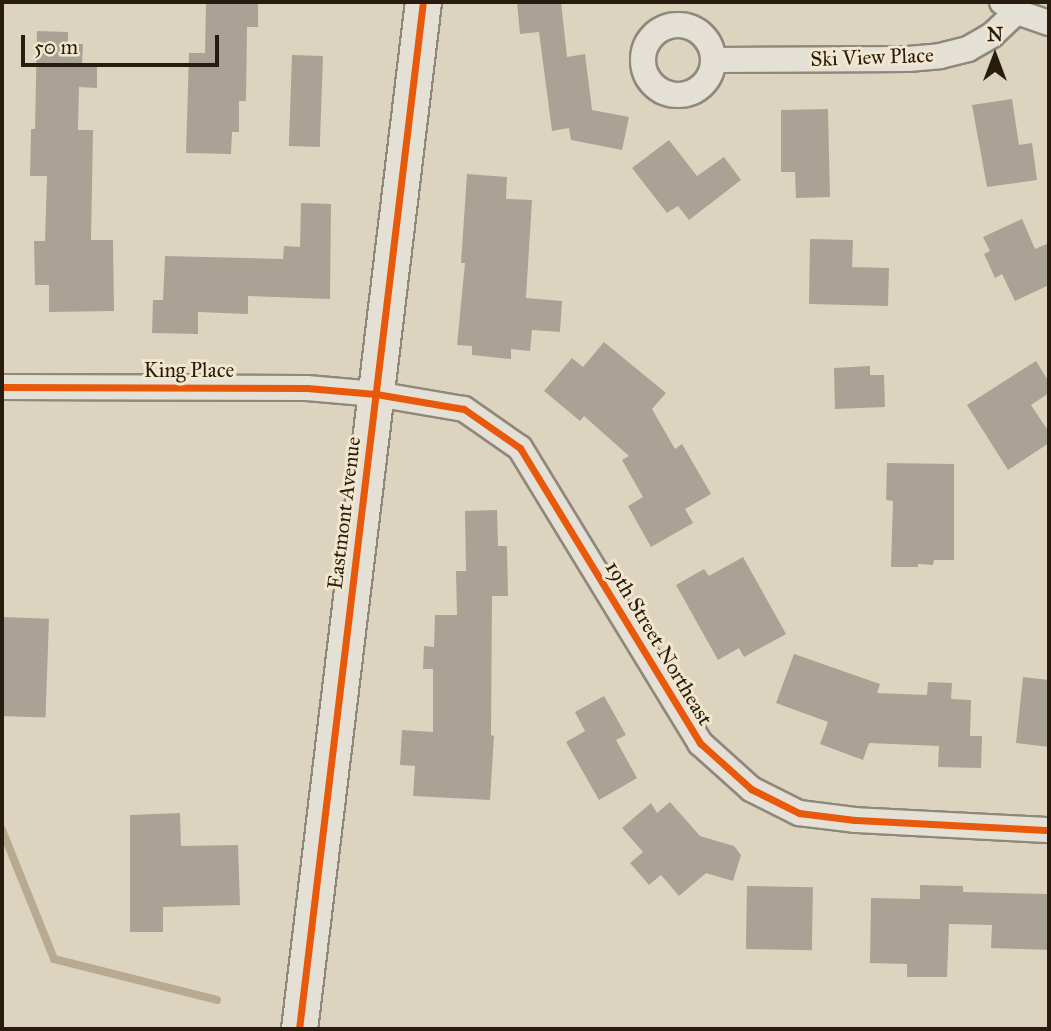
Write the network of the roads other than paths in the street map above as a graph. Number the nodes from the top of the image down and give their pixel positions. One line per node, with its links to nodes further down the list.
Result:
1 (423, 2): 6 (main road, Eastmont Avenue)
2 (1009, 7): 3 (street); 4 (street, Ski View Place)
3 (1049, 23)
4 (714, 60)
5 (2, 387): 6 (street, King Place)
6 (376, 394): 7 (street, 19th Street Northeast); 8 (main road, Eastmont Avenue)
7 (1049, 830)
8 (299, 1029)

